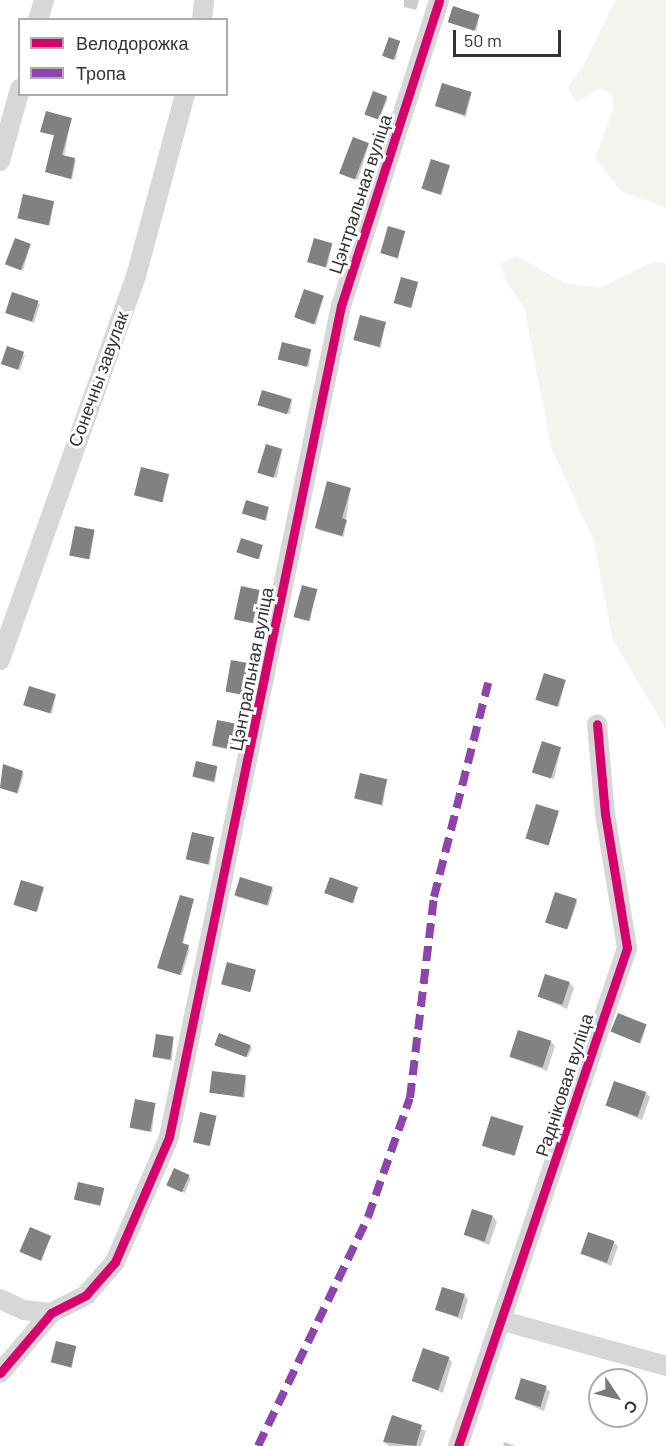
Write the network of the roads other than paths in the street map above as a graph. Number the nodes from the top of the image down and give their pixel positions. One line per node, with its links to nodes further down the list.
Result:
1 (44, 0): 4 (street)
2 (204, 0): 5 (street)
3 (439, 0): 12 (street, Цэнтральная вуліца)
4 (39, 18)
5 (202, 18)
6 (18, 96): 8 (street)
7 (184, 96): 9 (street, Сонечны завулак)
8 (0, 161)
9 (0, 660)
10 (597, 724): 13 (street, Радніковая вуліца)
11 (0, 1299): 12 (street)
12 (51, 1313): 15 (street)
13 (503, 1321): 14 (street); 16 (street, Радніковая вуліца)
14 (666, 1366)
15 (0, 1373)
16 (458, 1446)

